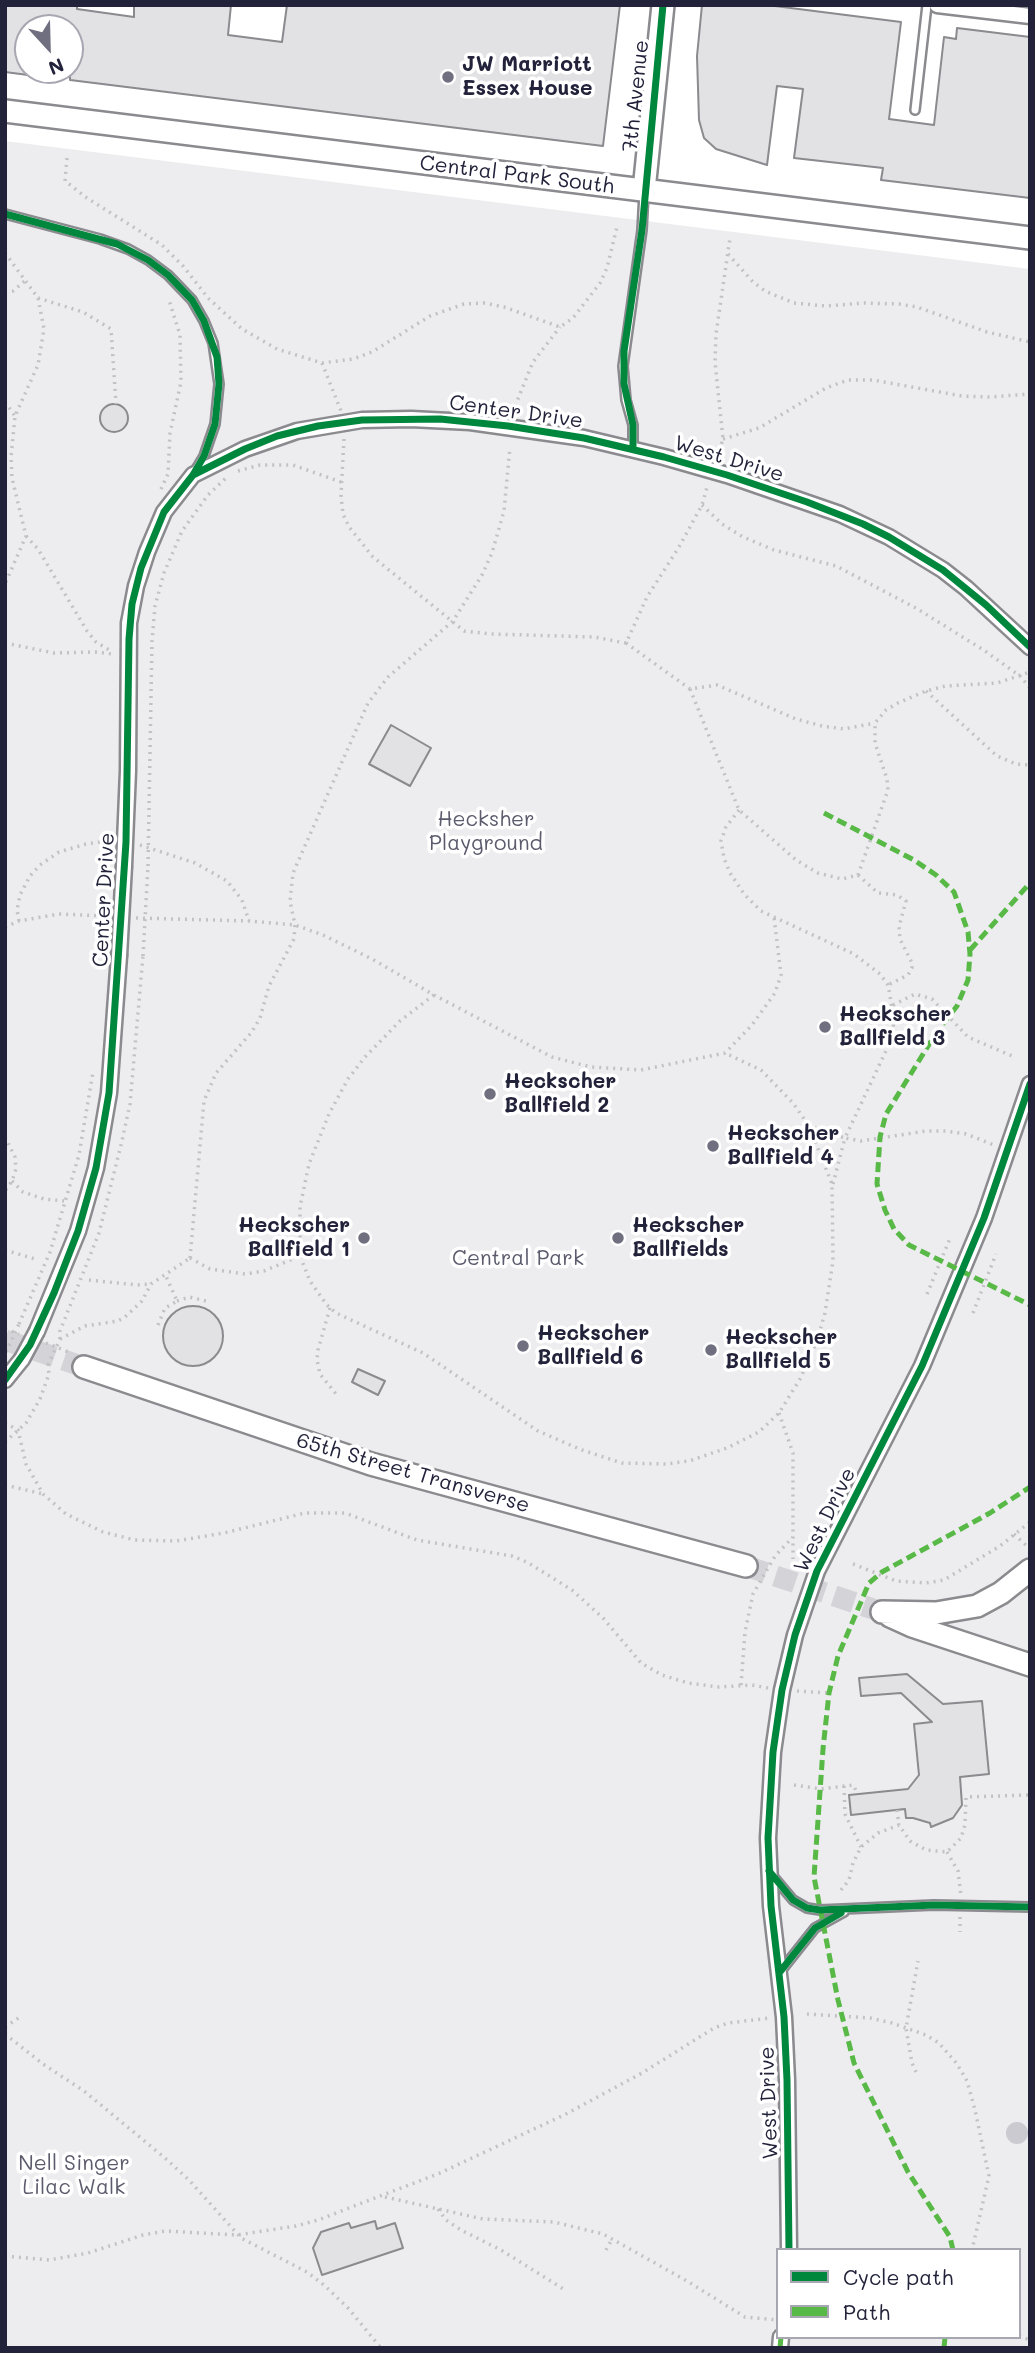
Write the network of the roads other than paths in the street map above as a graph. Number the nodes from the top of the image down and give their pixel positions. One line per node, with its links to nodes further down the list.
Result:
1 (663, 5): 7 (main road, 7th Avenue)
2 (927, 5): 5 (lane)
3 (937, 5): 4 (street)
4 (1030, 16)
5 (915, 110)
6 (5, 111): 7 (main road, Central Park South)
7 (644, 190): 9 (main road, Central Park South); 10 (lane)
8 (5, 214): 11 (lane, Center Drive)
9 (1030, 238)
10 (633, 449): 11 (street, Center Drive); 12 (street, West Drive)
11 (193, 475): 15 (street, Center Drive, bridge)
12 (1030, 647)
13 (1030, 1084): 19 (street, West Drive)
14 (84, 1367): 16 (main road, 65th Street Transverse)
15 (5, 1380)
16 (746, 1566)
17 (1030, 1570): 18 (main road)
18 (1030, 1665)
19 (769, 1871): 21 (lane); 22 (street, West Drive)
20 (1030, 1907): 21 (lane)
21 (848, 1910): 22 (lane)
22 (779, 1973): 23 (street, West Drive)
23 (789, 2248)

